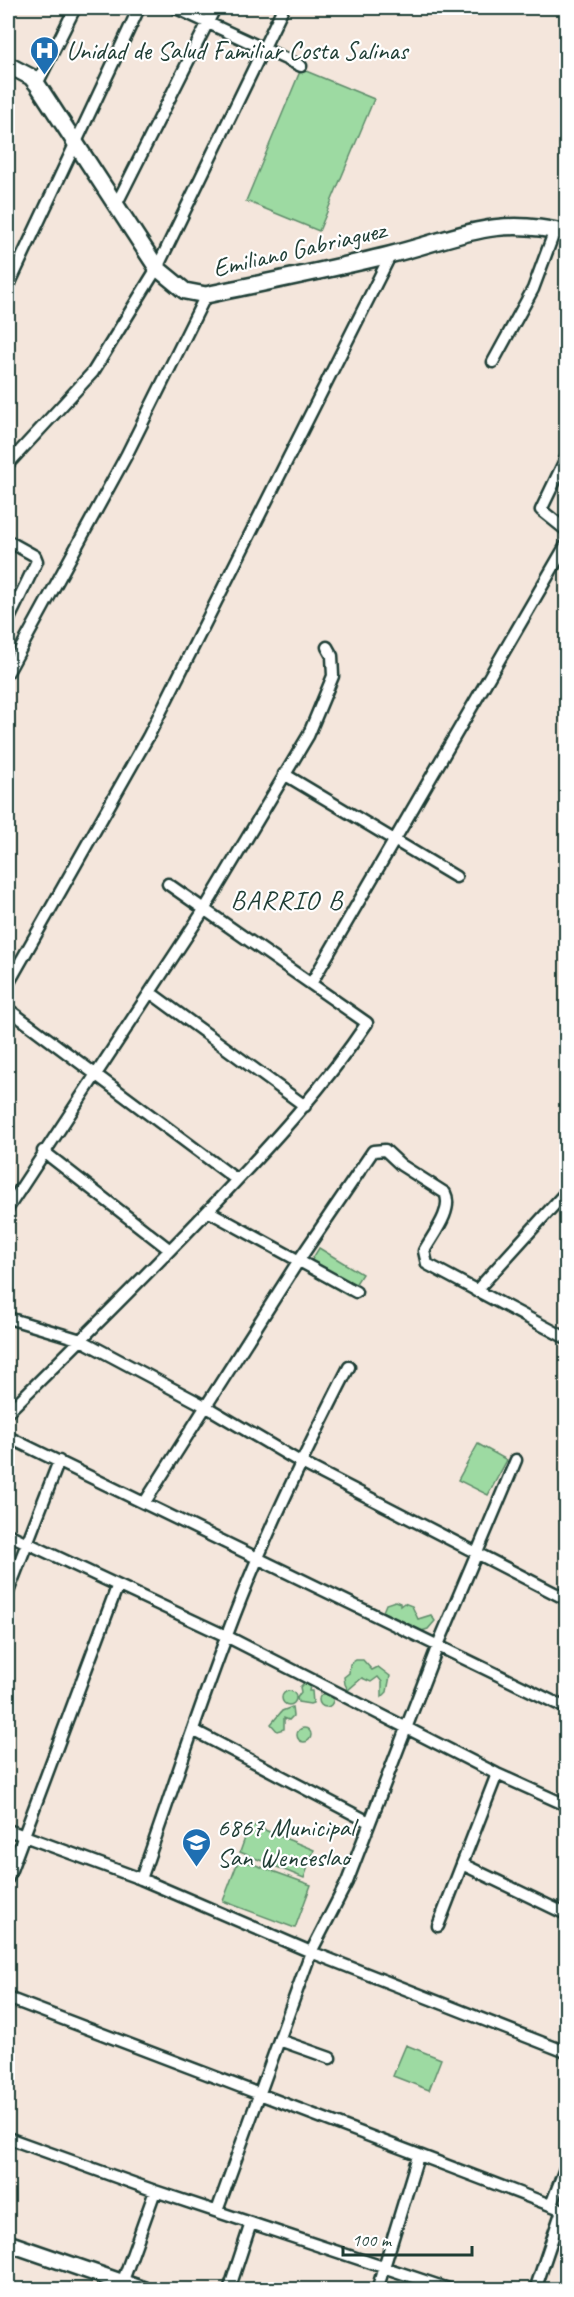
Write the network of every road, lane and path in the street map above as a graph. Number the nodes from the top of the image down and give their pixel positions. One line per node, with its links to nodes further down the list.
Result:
1 (75, 8): 10 (street)
2 (139, 8): 11 (street)
3 (176, 8): 6 (street)
4 (215, 8): 6 (street)
5 (283, 8): 7 (street)
6 (208, 22): 7 (street); 12 (street)
7 (263, 48): 9 (street); 15 (street)
8 (8, 65): 10 (main road, Emiliano Gabriaguez)
9 (301, 66)
10 (37, 84): 11 (main road, Emiliano Gabriaguez)
11 (74, 141): 12 (main road, Emiliano Gabriaguez); 16 (street)
12 (116, 205): 15 (main road, Emiliano Gabriaguez)
13 (561, 231): 14 (main road, Emiliano Gabriaguez); 18 (street)
14 (391, 254): 17 (main road, Emiliano Gabriaguez); 33 (street)
15 (157, 268): 17 (main road, Emiliano Gabriaguez); 20 (street)
16 (8, 287)
17 (206, 295): 26 (street)
18 (493, 362)
19 (567, 458): 21 (street)
20 (8, 464)
21 (567, 530)
22 (8, 541): 24 (street)
23 (567, 545): 28 (street)
24 (8, 621)
25 (327, 647): 27 (street)
26 (8, 672)
27 (284, 774): 28 (street); 31 (street)
28 (393, 842): 29 (street); 32 (street)
29 (456, 877)
30 (168, 884): 31 (street)
31 (204, 910): 32 (street); 34 (street)
32 (312, 982): 37 (street)
33 (8, 984)
34 (151, 993): 36 (street); 37 (street)
35 (8, 1009): 36 (street)
36 (97, 1074): 38 (street); 39 (street)
37 (305, 1106): 39 (street)
38 (43, 1151): 41 (street); 43 (street)
39 (237, 1180): 42 (street)
40 (567, 1192): 45 (street)
41 (8, 1207)
42 (208, 1211): 43 (street); 44 (street)
43 (171, 1250): 49 (street)
44 (299, 1260): 45 (street); 46 (street); 51 (street)
45 (476, 1291): 48 (street)
46 (356, 1292)
47 (8, 1318): 49 (street)
48 (567, 1338)
49 (81, 1340): 51 (street); 52 (street)
50 (349, 1367): 56 (street)
51 (206, 1406): 56 (street); 57 (street)
52 (8, 1412)
53 (8, 1437): 55 (street)
54 (516, 1460): 60 (street)
55 (59, 1461): 57 (street); 59 (street)
56 (300, 1462): 60 (street); 61 (street)
57 (145, 1502): 61 (street)
58 (8, 1534): 59 (street)
59 (25, 1542): 62 (street); 63 (street)
60 (475, 1552): 64 (street); 66 (street)
61 (258, 1558): 65 (street); 66 (street)
62 (117, 1587): 65 (street); 74 (street)
63 (8, 1592)
64 (567, 1599)
65 (226, 1636): 68 (street); 69 (street)
66 (438, 1645): 67 (street); 68 (street)
67 (567, 1708)
68 (408, 1726): 70 (street); 72 (street)
69 (194, 1730): 72 (street); 77 (street)
70 (497, 1774): 71 (street); 75 (street)
71 (567, 1805)
72 (369, 1822): 80 (street)
73 (8, 1830): 74 (street)
74 (23, 1836): 76 (street); 77 (street)
75 (462, 1864): 78 (street); 79 (street)
76 (8, 1878)
77 (141, 1880): 80 (street)
78 (567, 1914)
79 (438, 1926)
80 (311, 1952): 82 (street); 83 (street)
81 (8, 1998): 85 (street)
82 (279, 2040): 84 (street); 85 (street)
83 (567, 2052)
84 (330, 2058)
85 (260, 2093): 87 (street); 91 (street)
86 (8, 2138): 89 (street)
87 (418, 2156): 90 (street); 95 (street)
88 (567, 2166): 90 (street)
89 (155, 2191): 91 (street); 96 (street)
90 (551, 2205): 92 (street)
91 (217, 2211): 93 (street)
92 (564, 2211): 101 (street)
93 (251, 2223): 95 (street); 98 (street)
94 (8, 2243): 96 (main road)
95 (383, 2268): 99 (street); 100 (street)
96 (121, 2286): 97 (main road)
97 (144, 2289)
98 (229, 2289)
99 (377, 2289)
100 (452, 2289)
101 (535, 2289)

